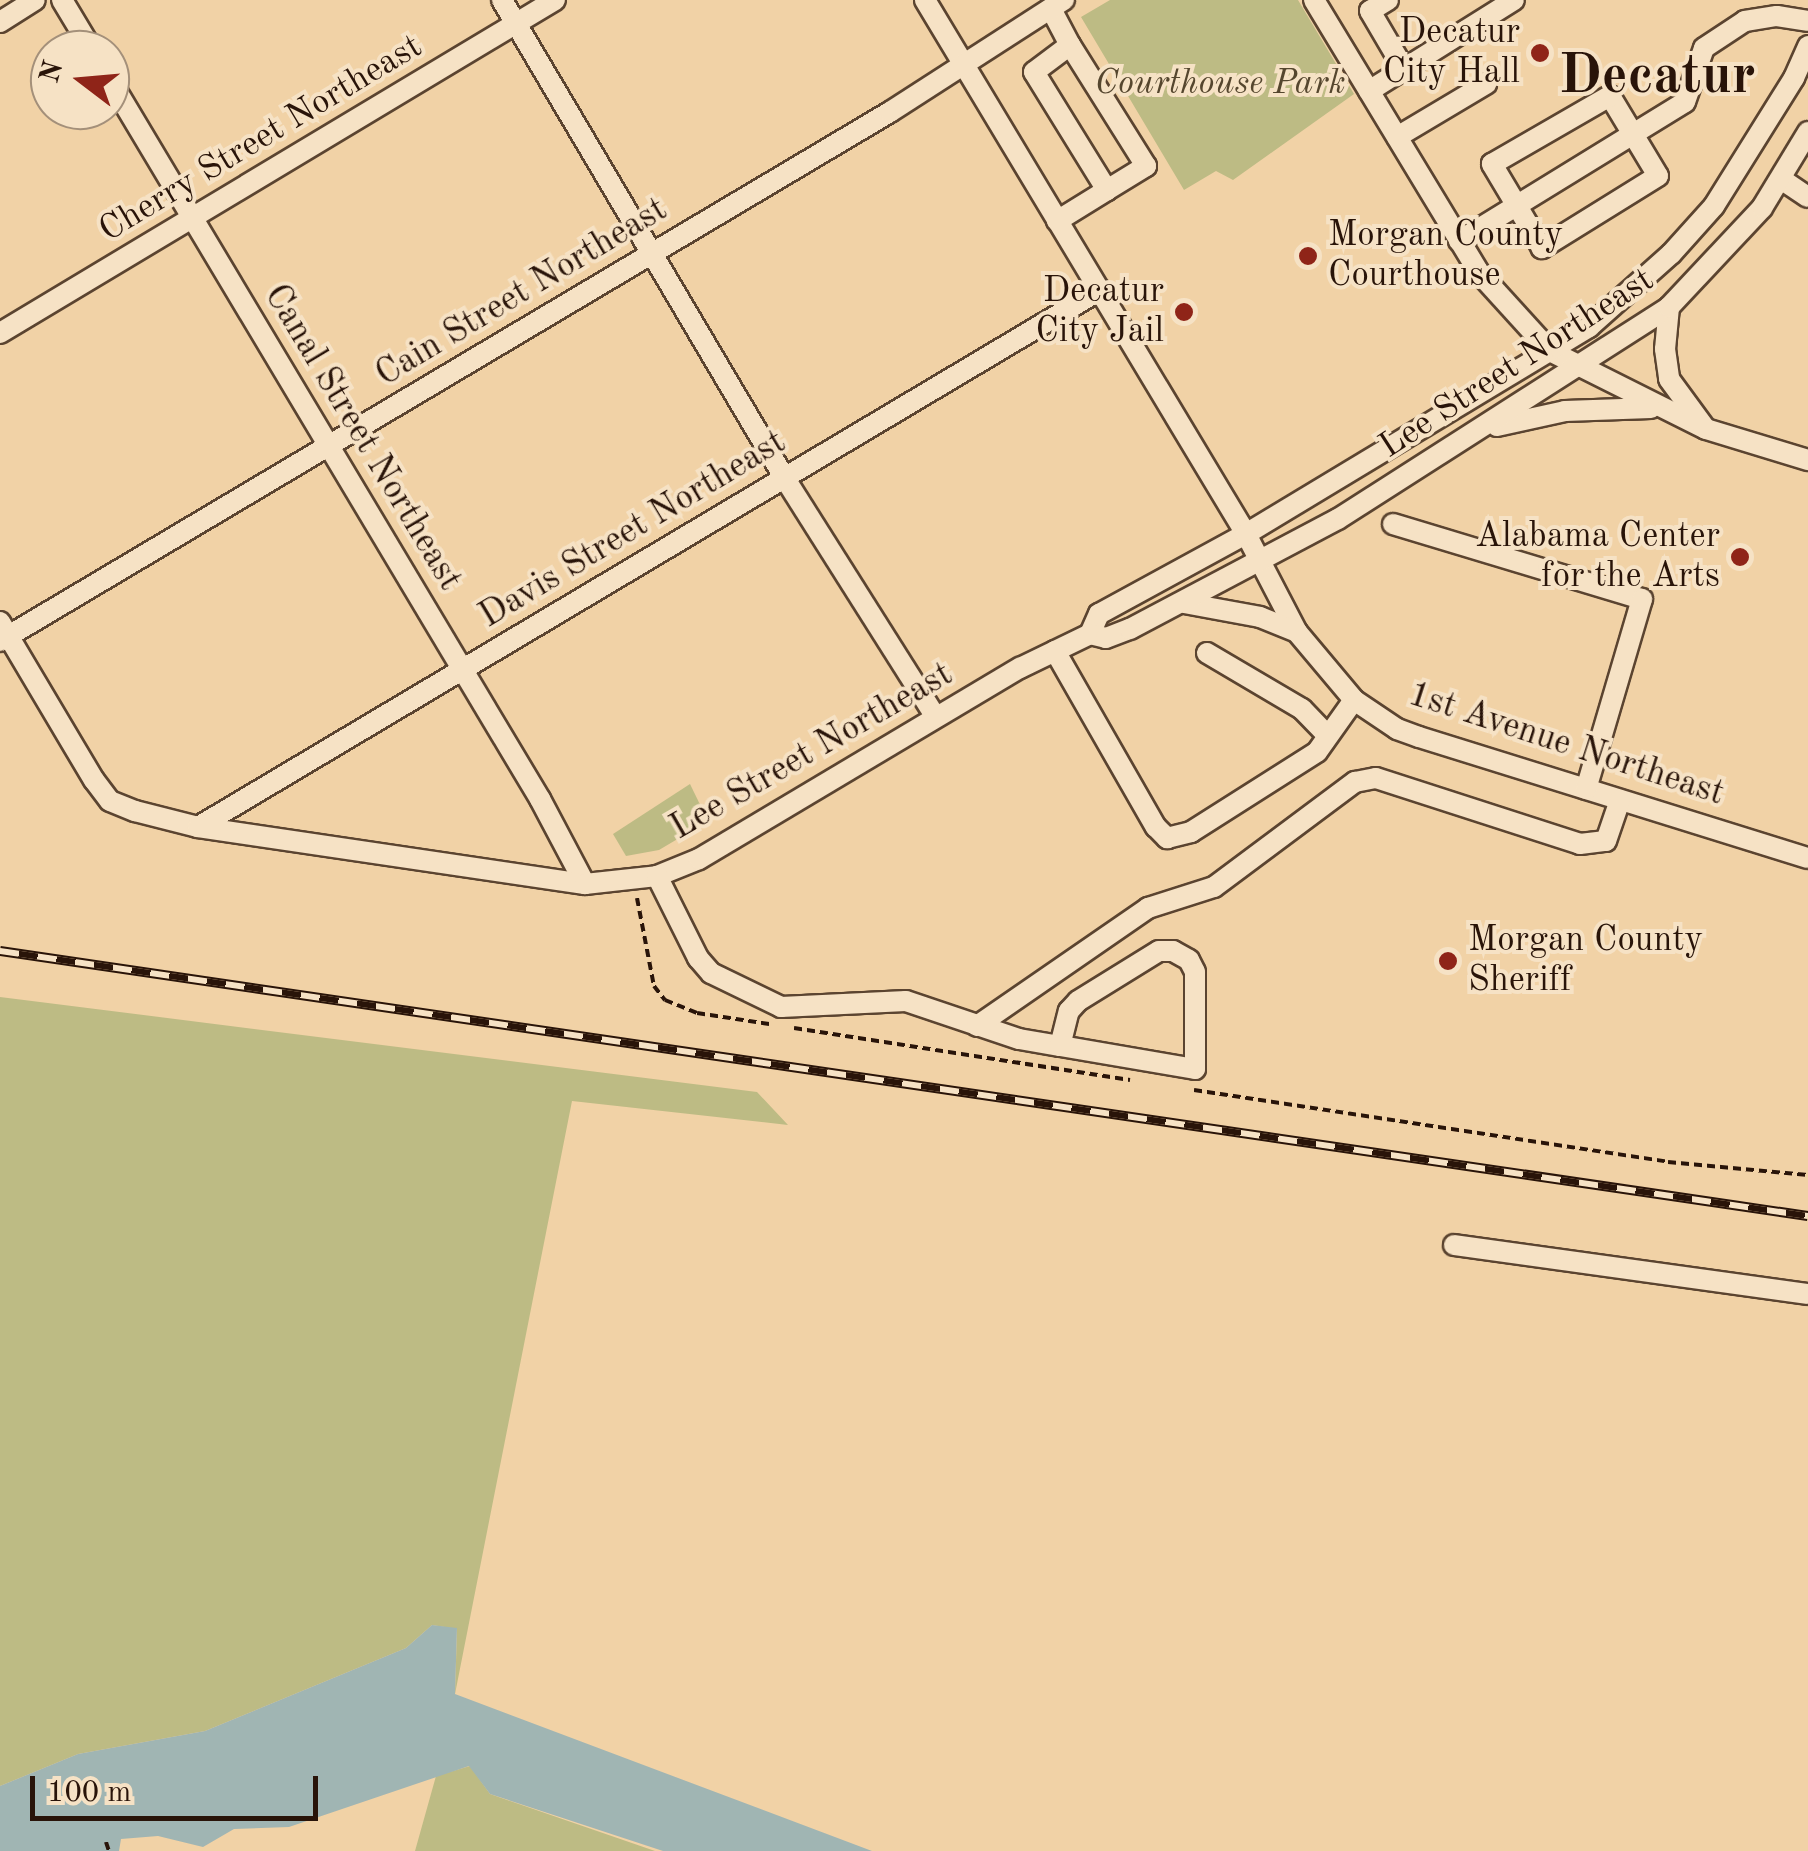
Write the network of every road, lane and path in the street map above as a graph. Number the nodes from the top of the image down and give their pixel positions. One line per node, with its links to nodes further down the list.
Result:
1 (35, 0): 10 (street)
2 (62, 0): 13 (street)
3 (502, 0): 12 (street)
4 (556, 0): 12 (street, Cherry Street Northeast)
5 (924, 0): 16 (street)
6 (1314, 0): 19 (street)
7 (1388, 0): 17 (street)
8 (1514, 0): 17 (street)
9 (1057, 4): 14 (street); 16 (street, Cain Street Northeast)
10 (0, 22)
11 (1808, 22): 21 (street)
12 (516, 24): 28 (street, Cherry Street Northeast); 31 (street)
13 (80, 30)
14 (1070, 45): 25 (street); 25 (street)
15 (1808, 46): 35 (street, Lee Street Northeast)
16 (965, 61): 29 (street); 31 (street, Cain Street Northeast)
17 (1404, 69): 19 (street)
18 (1486, 84): 23 (street)
19 (1369, 91): 23 (street)
20 (130, 114): 28 (street, Canal Street Northeast)
21 (1635, 132): 27 (street); 27 (street); 27 (street)
22 (1808, 132): 24 (street, Lee Street Northeast)
23 (1398, 137): 30 (street)
24 (1780, 179): 26 (street); 33 (street, Lee Street Northeast)
25 (1106, 190): 29 (street)
26 (1808, 197)
27 (1516, 206): 30 (street)
28 (192, 218): 34 (street, Cherry Street Northeast); 40 (street, Canal Street Northeast)
29 (1057, 221): 32 (street)
30 (1459, 241): 35 (street)
31 (651, 252): 40 (street, Cain Street Northeast); 42 (street)
32 (1100, 290): 42 (street, Davis Street Northeast); 44 (street)
33 (1668, 307): 36 (street, Lee Street Northeast); 39 (street)
34 (0, 334)
35 (1550, 352): 36 (street); 44 (street, Lee Street Northeast)
36 (1578, 368): 37 (street); 38 (street, Lee Street Northeast)
37 (1655, 408): 38 (street); 39 (street)
38 (1480, 430): 45 (street, Lee Street Northeast)
39 (1706, 430): 41 (street)
40 (329, 446): 48 (street, Cain Street Northeast); 52 (street, Canal Street Northeast)
41 (1808, 460)
42 (784, 477): 52 (street, Davis Street Northeast); 54 (street)
43 (1393, 524): 56 (street)
44 (1246, 534): 45 (street); 49 (street, Lee Street Northeast)
45 (1261, 560): 46 (street, Lee Street Northeast); 47 (street, 1st Avenue Northeast)
46 (1184, 603): 47 (street); 49 (street, Lee Street Northeast)
47 (1297, 632): 53 (street, 1st Avenue Northeast)
48 (3, 633): 58 (street, Lee Street Northeast)
49 (1090, 634): 50 (street, Lee Street Northeast)
50 (1055, 651): 54 (street, Lee Street Northeast); 55 (street)
51 (1207, 654): 55 (street)
52 (462, 669): 58 (street, Davis Street Northeast); 61 (street, Canal Street Northeast)
53 (1354, 700): 55 (street); 56 (street, 1st Avenue Northeast)
54 (936, 717): 60 (street, Lee Street Northeast)
55 (1328, 736)
56 (1586, 789): 57 (street, 1st Avenue Northeast)
57 (1620, 800): 59 (street, 1st Avenue Northeast); 62 (street)
58 (198, 826): 61 (street, Lee Street Northeast)
59 (1808, 858)
60 (657, 876): 61 (street, Lee Street Northeast); 62 (street)
61 (585, 884)
62 (977, 1026): 63 (street)
63 (1060, 1046): 63 (street)
64 (1765, 1170): 65 (path)
65 (1808, 1175)
66 (1454, 1245): 67 (street)
67 (1808, 1294)
68 (106, 1842): 69 (path)
69 (109, 1851)

